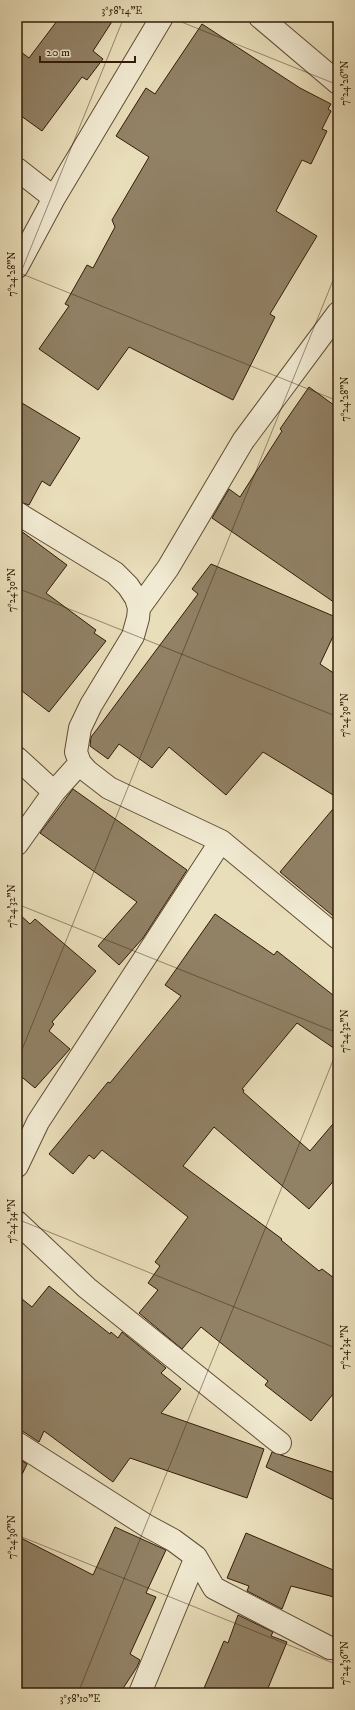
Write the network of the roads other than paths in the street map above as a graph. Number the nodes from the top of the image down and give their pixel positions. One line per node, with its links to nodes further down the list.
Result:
1 (162, 17): 5 (street)
2 (260, 17): 3 (street)
3 (338, 83)
4 (17, 169): 5 (street)
5 (54, 198): 6 (street)
6 (17, 267)
7 (338, 312): 9 (street)
8 (17, 513): 9 (street)
9 (139, 608): 11 (street)
10 (17, 758): 12 (street)
11 (80, 762): 12 (street); 13 (street)
12 (54, 792): 14 (street)
13 (221, 841): 15 (street); 16 (street)
14 (17, 844)
15 (338, 938)
16 (17, 1166)
17 (17, 1222): 18 (street)
18 (280, 1443)
19 (17, 1444): 20 (street)
20 (196, 1557): 21 (street); 22 (street)
21 (338, 1648)
22 (140, 1693)

